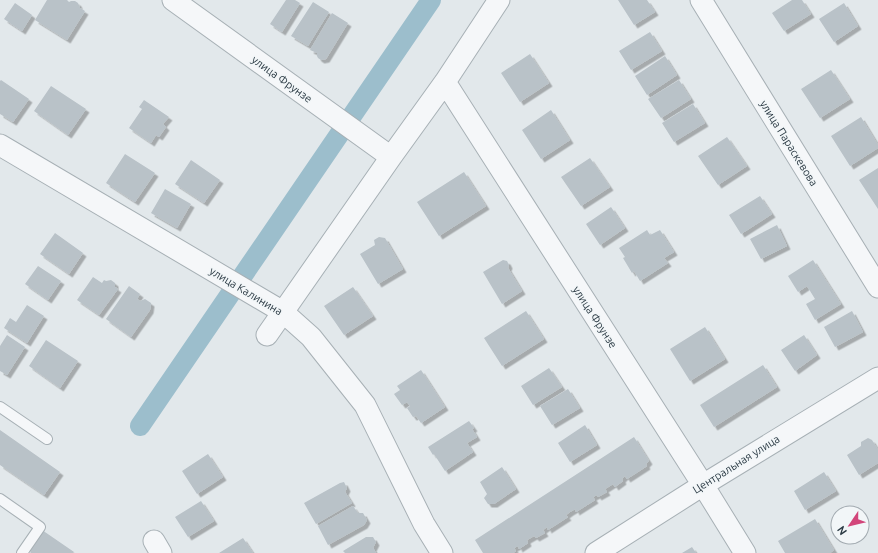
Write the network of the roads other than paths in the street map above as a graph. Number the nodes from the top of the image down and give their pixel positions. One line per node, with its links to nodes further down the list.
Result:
1 (173, 0): 6 (street, улица Фрунзе)
2 (499, 0): 4 (street)
3 (701, 0): 7 (street, улица Параскевова)
4 (445, 82): 6 (street); 13 (street, улица Фрунзе)
5 (0, 145): 8 (street, улица Калинина)
6 (391, 158): 8 (street)
7 (878, 287)
8 (283, 312): 9 (street); 16 (street, улица Калинина)
9 (267, 335)
10 (878, 378): 13 (street, Центральная улица)
11 (0, 407): 12 (lane)
12 (47, 438)
13 (703, 485): 17 (street, Центральная улица); 18 (street, улица Фрунзе)
14 (0, 499): 15 (lane)
15 (22, 553)
16 (442, 553)
17 (596, 553)
18 (745, 553)

